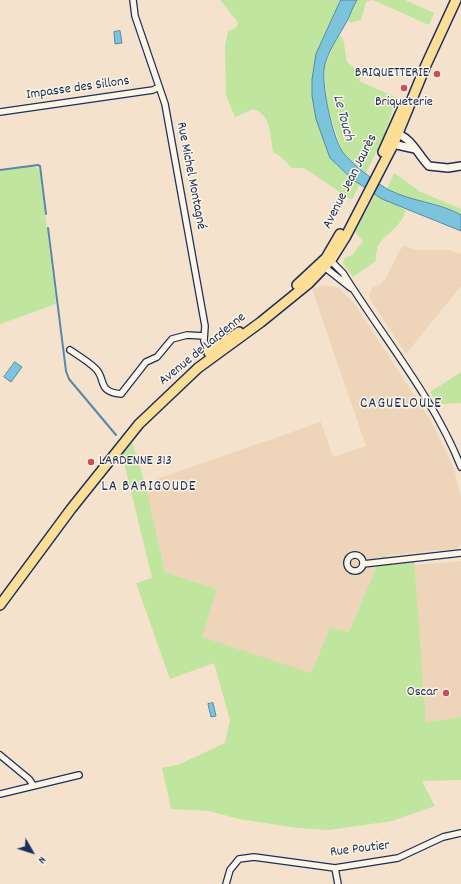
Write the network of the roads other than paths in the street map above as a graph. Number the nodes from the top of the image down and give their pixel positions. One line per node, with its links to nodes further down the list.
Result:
1 (133, 0): 4 (street, Rue Michel Montagné)
2 (449, 0): 6 (main road, Avenue Jean Jaurès)
3 (456, 0): 6 (main road, Avenue Jean Jaurès)
4 (159, 87): 5 (street, Impasse des Sillons); 11 (street, Rue Michel Montagné)
5 (0, 112)
6 (393, 137): 7 (street); 7 (street); 9 (main road, Avenue Jean Jaurès)
7 (415, 149): 8 (street)
8 (461, 166)
9 (325, 262): 10 (street); 10 (street); 13 (main road, Avenue de Lardenne)
10 (353, 290): 14 (street)
11 (204, 336): 12 (street); 13 (street, Rue Michel Montagné)
12 (70, 350)
13 (211, 355): 17 (main road, Avenue de Lardenne)
14 (461, 467)
15 (461, 553): 16 (street)
16 (363, 564)
17 (0, 605)
18 (0, 755): 20 (street)
19 (79, 775): 20 (street)
20 (33, 785): 21 (street)
21 (0, 794)
22 (461, 833): 23 (street, Rue Poutier)
23 (335, 868): 24 (street, Rue Poutier); 25 (street)
24 (226, 884)
25 (338, 884)

